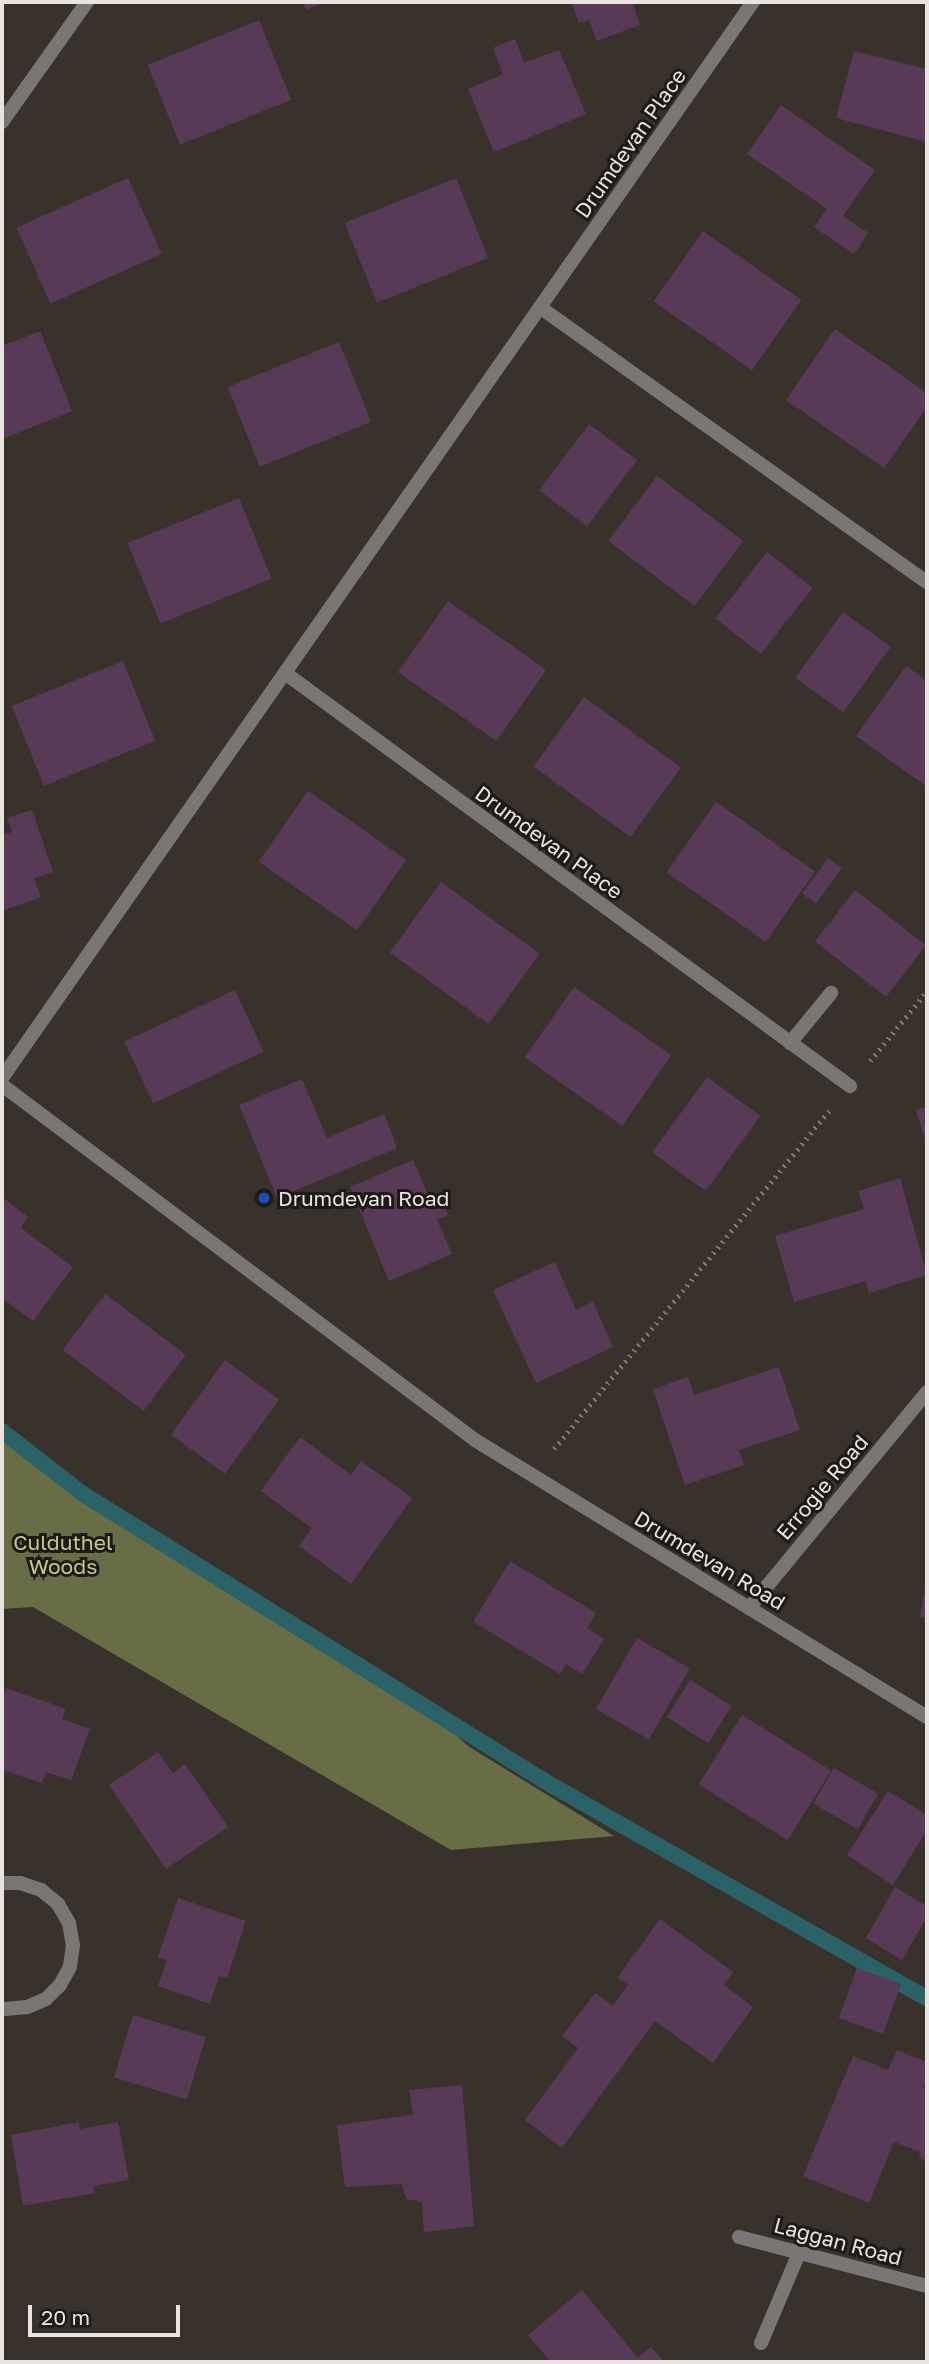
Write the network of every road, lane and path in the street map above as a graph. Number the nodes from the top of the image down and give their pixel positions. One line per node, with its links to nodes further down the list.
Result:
1 (87, 2): 3 (street)
2 (753, 2): 4 (street, Drumdevan Place)
3 (2, 122)
4 (541, 308): 5 (street); 6 (street, Drumdevan Place)
5 (927, 582)
6 (285, 673): 9 (street, Drumdevan Place); 10 (street, Drumdevan Place)
7 (927, 991): 12 (path)
8 (831, 993): 9 (street)
9 (790, 1043): 12 (street, Drumdevan Place)
10 (2, 1078)
11 (2, 1085): 14 (street, Drumdevan Road)
12 (850, 1086): 14 (path)
13 (927, 1392): 15 (street, Errogie Road)
14 (531, 1477): 15 (street, Drumdevan Road)
15 (749, 1608): 16 (street, Drumdevan Road)
16 (927, 1717)
17 (2, 1883): 18 (street)
18 (2, 2009)
19 (739, 2237): 20 (street, Laggan Road)
20 (799, 2253): 21 (street, Laggan Road); 22 (street)
21 (927, 2286)
22 (761, 2343)

